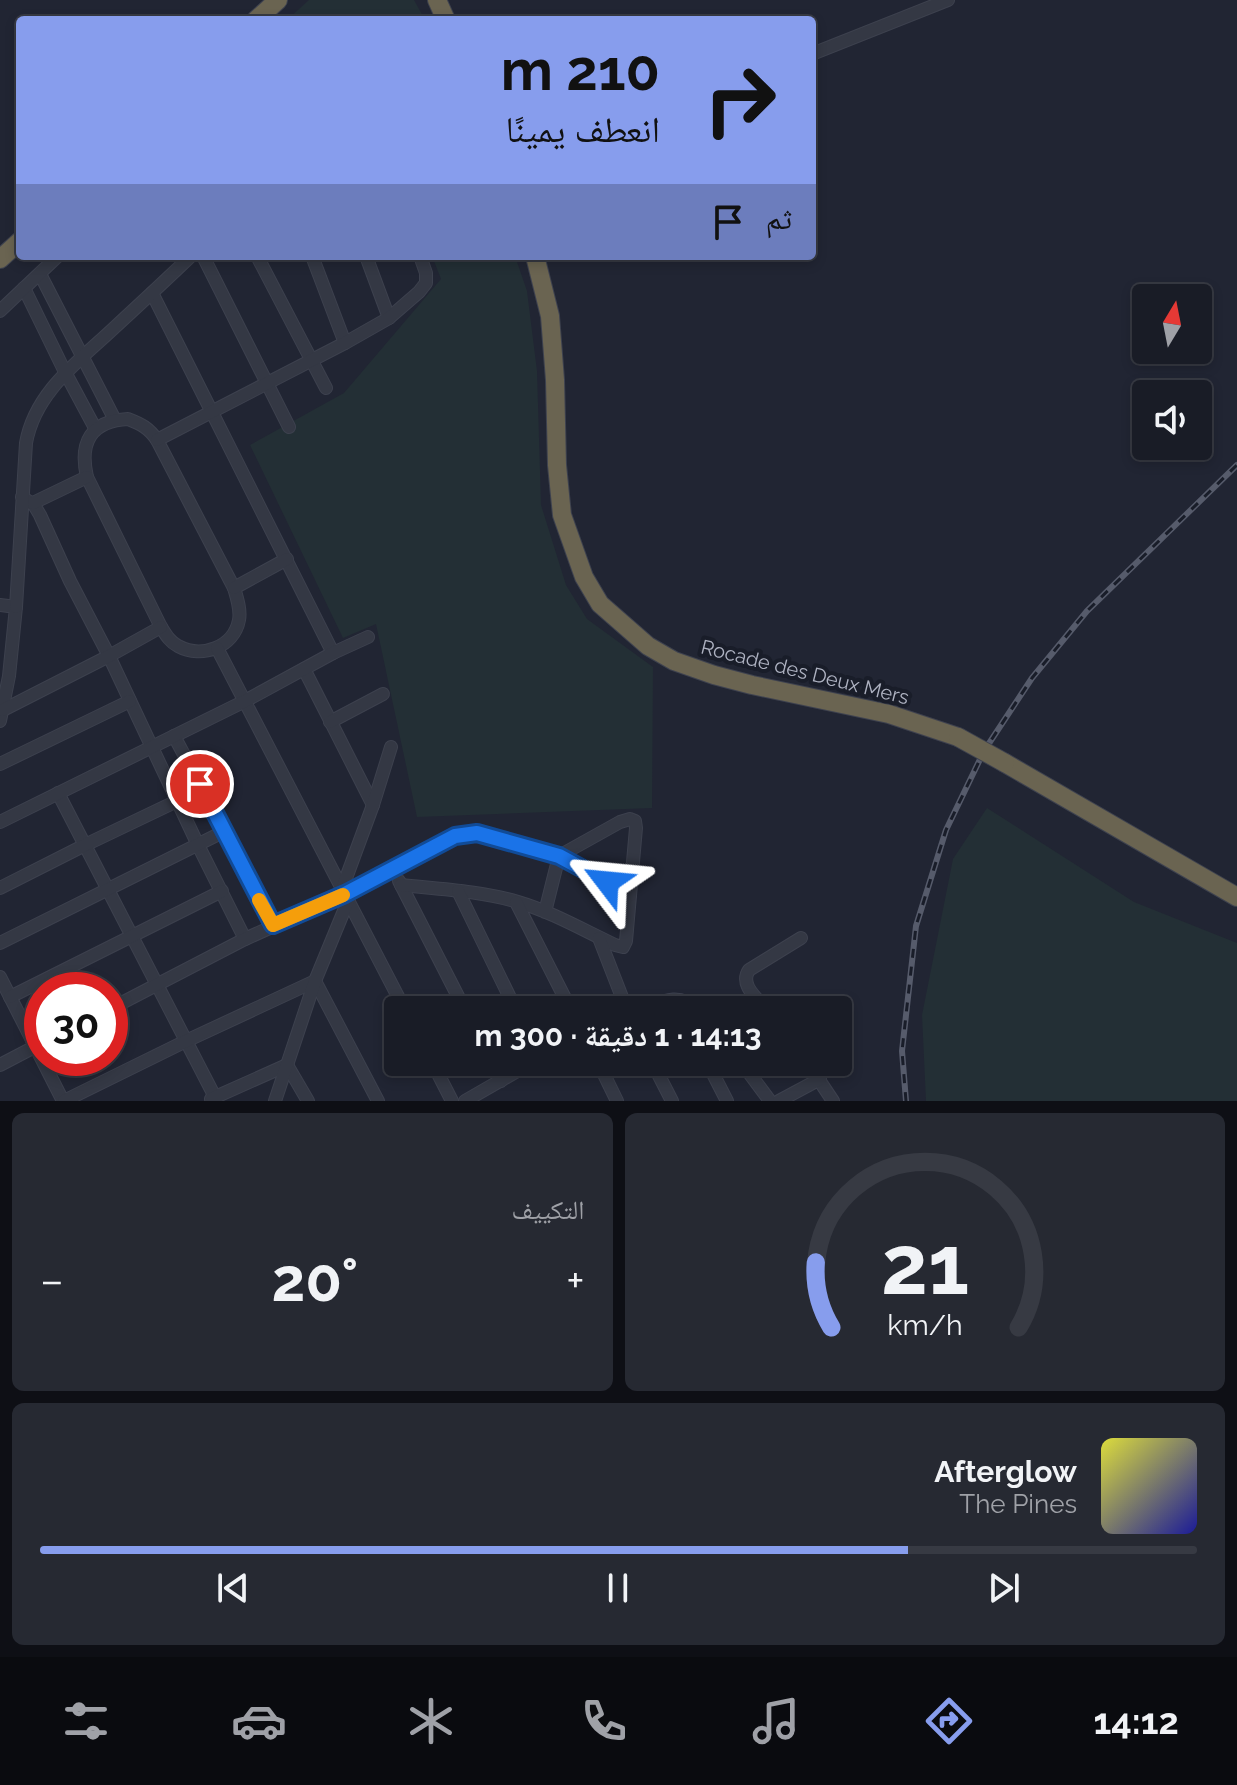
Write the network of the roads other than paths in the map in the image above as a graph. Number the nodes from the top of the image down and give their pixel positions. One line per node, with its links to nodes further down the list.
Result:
1 (278, 0): 3 (highway)
2 (948, 0): 4 (street)
3 (260, 16)
4 (816, 52)
5 (16, 245): 6 (highway)
6 (0, 259)
7 (54, 260): 15 (street)
8 (187, 260): 17 (street)
9 (205, 260): 24 (street)
10 (259, 260): 22 (street)
11 (314, 260): 20 (street)
12 (367, 260): 19 (street)
13 (421, 260): 19 (street)
14 (536, 260): 68 (highway, Rocade des Deux Mers, bridge)
15 (40, 274): 16 (street); 21 (street)
16 (24, 288): 18 (street); 23 (street)
17 (152, 293): 21 (street); 26 (street)
18 (0, 311)
19 (389, 318): 20 (street)
20 (345, 343): 22 (street)
21 (83, 357): 23 (street); 27 (street)
22 (310, 359): 24 (street); 25 (street)
23 (65, 372): 29 (street); 32 (street)
24 (266, 384): 26 (street); 28 (street)
25 (326, 388)
26 (212, 412): 30 (street); 33 (street)
27 (115, 420): 29 (street); 30 (street)
28 (289, 427)
29 (95, 428): 31 (street)
30 (157, 440): 34 (street)
31 (87, 477): 32 (street); 37 (street)
32 (28, 500): 36 (street); 41 (street)
33 (287, 559): 34 (street); 40 (street)
34 (234, 588): 39 (street)
35 (0, 605): 36 (street)
36 (16, 607): 46 (street)
37 (161, 627): 39 (street); 41 (street)
38 (368, 637): 40 (street)
39 (217, 648): 45 (street)
40 (333, 653): 42 (street)
41 (109, 656): 44 (street); 46 (street)
42 (304, 669): 45 (street); 47 (street)
43 (383, 694): 47 (street)
44 (130, 701): 49 (street); 51 (street)
45 (245, 701): 48 (street); 66 (street)
46 (2, 715)
47 (330, 722): 54 (street)
48 (174, 736): 49 (street); 56 (street)
49 (152, 746): 52 (street); 53 (street)
50 (391, 747): 54 (street)
51 (0, 764)
52 (58, 793): 55 (street); 57 (street)
53 (177, 801): 57 (street); 58 (street)
54 (373, 805): 66 (street)
55 (0, 822)
56 (225, 831): 58 (street); 71 (street)
57 (85, 845): 62 (street); 63 (street)
58 (198, 845): 63 (street); 64 (street)
59 (559, 856): 60 (street); 67 (street); 67 (street); 70 (street)
60 (395, 867): 61 (street); 66 (street)
61 (401, 885): 65 (street); 81 (street)
62 (0, 888)
63 (109, 890): 72 (street); 76 (street)
64 (222, 891): 72 (street); 75 (street)
65 (458, 891): 69 (street); 82 (street)
66 (345, 895): 71 (street); 78 (street); 80 (street)
67 (630, 895): 73 (street)
68 (1237, 897)
69 (516, 902): 70 (street); 83 (street)
70 (545, 912): 73 (street)
71 (273, 925): 75 (street)
72 (132, 936): 79 (street); 86 (street)
73 (599, 938): 84 (street)
74 (801, 938): 85 (street)
75 (245, 939): 79 (street)
76 (0, 943)
77 (0, 977): 86 (street)
78 (315, 981): 89 (street); 92 (street); 109 (street)
79 (158, 985): 87 (street); 89 (street)
80 (398, 996)
81 (458, 996)
82 (509, 996)
83 (564, 996)
84 (622, 996)
85 (756, 996)
86 (10, 997): 88 (street)
87 (128, 1000)
88 (24, 1021)
89 (186, 1041): 104 (street); 106 (street)
90 (24, 1052): 91 (street)
91 (0, 1065)
92 (287, 1065): 104 (street); 107 (street); 108 (street)
93 (52, 1076): 106 (street)
94 (439, 1076): 110 (street)
95 (498, 1076): 103 (street)
96 (509, 1076): 103 (street)
97 (604, 1076): 105 (street)
98 (659, 1076): 112 (street)
99 (714, 1076): 113 (street)
100 (751, 1076): 114 (street)
101 (818, 1076): 102 (street)
102 (820, 1079): 115 (street); 116 (street)
103 (501, 1081): 111 (street)
104 (212, 1099)
105 (613, 1100)
106 (63, 1101)
107 (275, 1101)
108 (308, 1101)
109 (378, 1101)
110 (452, 1101)
111 (465, 1101)
112 (672, 1101)
113 (727, 1101)
114 (770, 1101)
115 (779, 1101)
116 (833, 1101)

